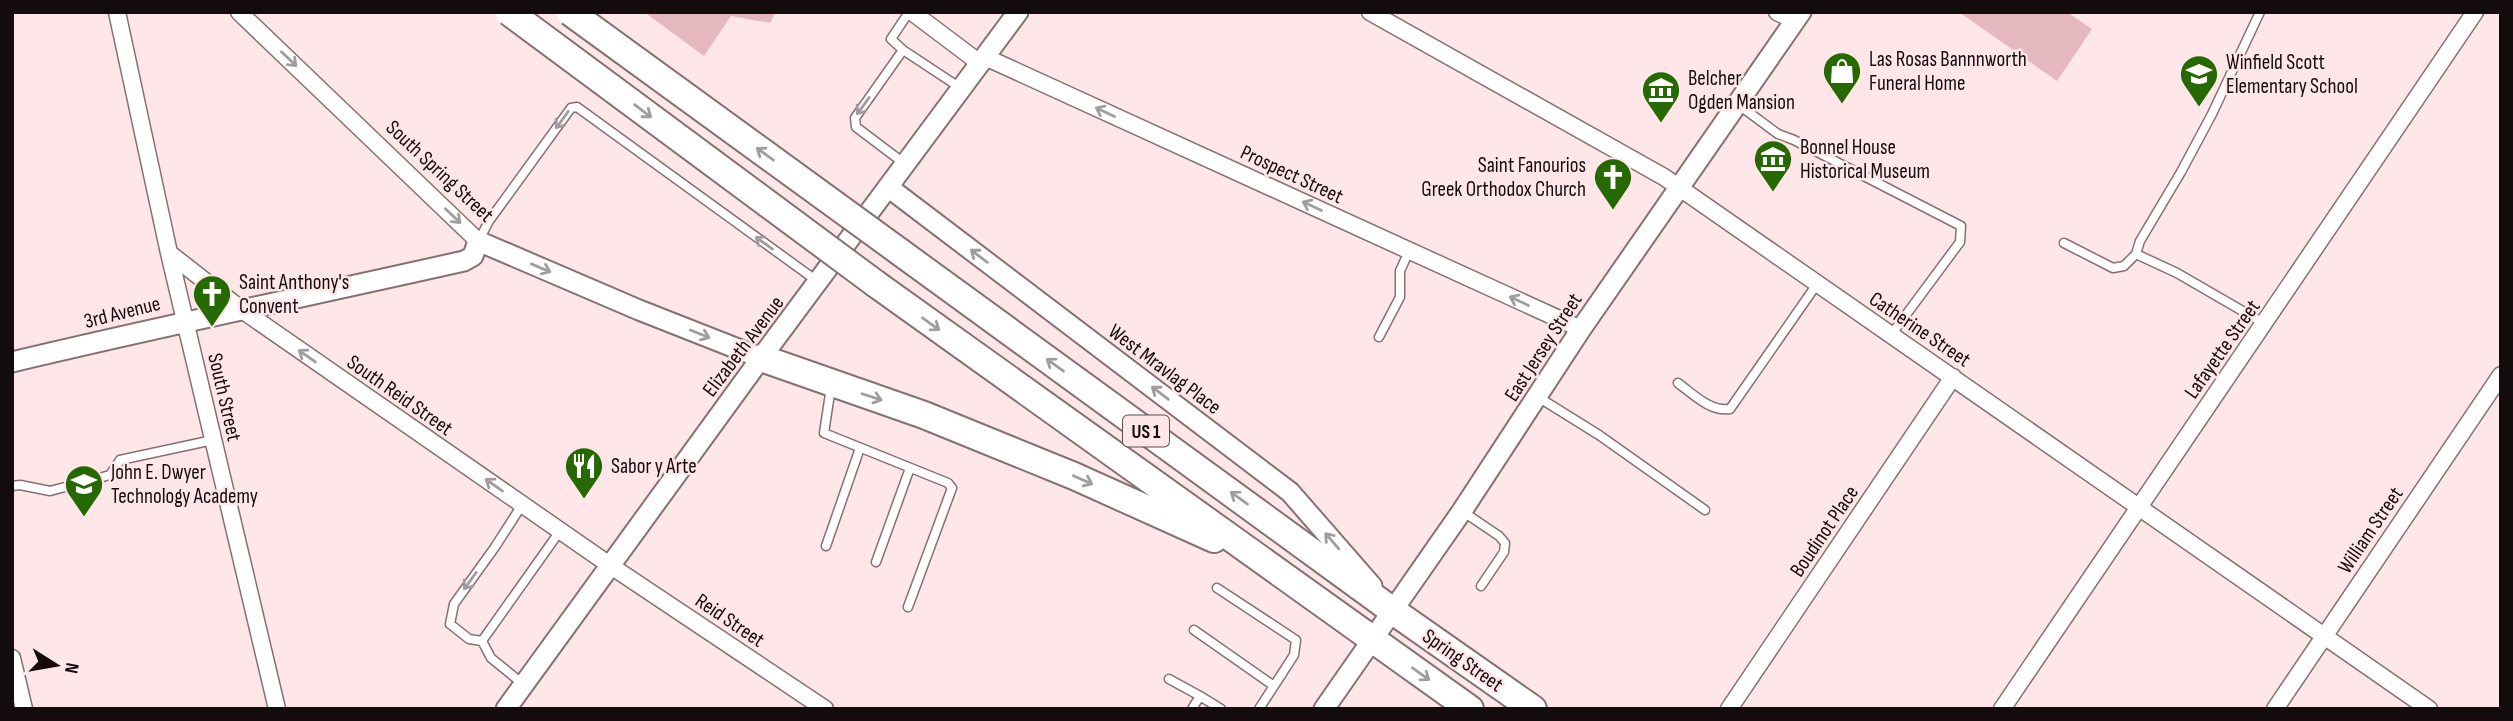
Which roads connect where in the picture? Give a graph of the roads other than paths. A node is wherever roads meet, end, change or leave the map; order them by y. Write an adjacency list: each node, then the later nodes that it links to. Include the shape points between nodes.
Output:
1 (117, 12): 22 (street, South Street)
2 (239, 12): 19 (street, South Spring Street, one-way to 19)
3 (509, 12): 50 (highway, US 1, one-way to 50, bridge, via 876,284)
4 (570, 12): 55 (highway, US 1, one-way to 4, bridge)
5 (910, 12): 12 (lane, via 891,39); 13 (street, Prospect Street)
6 (1018, 12): 13 (street, Elizabeth Avenue)
7 (1370, 12): 18 (street, Catherine Street)
8 (1777, 12): 11 (street)
9 (2260, 12): 23 (lane, via 2213,114)
10 (2475, 12): 28 (street, Lafayette Street)
11 (1798, 17): 15 (street, East Jersey Street)
12 (903, 50): 14 (lane); 16 (lane, one-way to 16, via 854,123)
13 (983, 60): 14 (street, Elizabeth Avenue); 21 (street, Prospect Street, one-way to 13)
14 (962, 89): 16 (street, Elizabeth Avenue)
15 (1739, 105): 18 (street, East Jersey Street); 30 (lane, via 1778,134 1961,226 1960,242)
16 (906, 165): 17 (street, Elizabeth Avenue)
17 (888, 187): 24 (street, Elizabeth Avenue); 55 (street, West Mravlag Place, one-way to 17, via 1290,492)
18 (1679, 189): 25 (street, Catherine Street); 29 (street, East Jersey Street)
19 (478, 241): 24 (lane, one-way to 19, via 577,107 571,108); 26 (street, 3rd Avenue, via 473,256 464,261); 32 (street, South Spring Street, one-way to 32)
20 (2064, 243): 23 (lane, via 2113,268 2124,266)
21 (1409, 251): 29 (street, Prospect Street, one-way to 21); 31 (lane, via 1400,271 1400,297)
22 (169, 253): 26 (street, South Reid Street); 27 (street, South Street)
23 (2136, 254): 28 (lane)
24 (819, 283): 32 (street, Elizabeth Avenue)
25 (1817, 284): 30 (street, Catherine Street); 36 (lane, via 1730,409 1709,405)
26 (242, 310): 27 (street, 3rd Avenue); 43 (street, South Reid Street, one-way to 26)
27 (185, 320): 33 (street, 3rd Avenue); 39 (street, South Street)
28 (2265, 324): 44 (street, Lafayette Street)
29 (1581, 329): 38 (street, East Jersey Street)
30 (1891, 335): 35 (street, Catherine Street)
31 (1379, 337)
32 (761, 358): 37 (highway); 51 (street, Elizabeth Avenue)
33 (12, 362)
34 (2501, 375): 57 (street, William Street)
35 (1953, 377): 44 (street, Catherine Street); 75 (street, Boudinot Place)
36 (1678, 383)
37 (832, 384): 40 (lane, via 824,433); 50 (highway, one-way to 50, via 987,440)
38 (1538, 397): 45 (lane); 46 (street, East Jersey Street)
39 (214, 440): 42 (lane, via 120,460 110,475 50,491); 66 (street, South Street)
40 (860, 449): 41 (lane); 48 (lane)
41 (910, 468): 49 (lane); 54 (lane, via 952,488)
42 (12, 486)
43 (522, 505): 47 (street, South Reid Street); 59 (lane, one-way to 59, via 454,604 450,624 469,639)
44 (2139, 506): 57 (street, Catherine Street); 76 (street, Lafayette Street)
45 (1705, 510)
46 (1462, 512): 52 (lane, via 1505,543 1504,552); 55 (street, East Jersey Street)
47 (560, 531): 51 (street, South Reid Street); 59 (lane)
48 (826, 546)
49 (876, 562)
50 (1267, 564): 58 (highway, US 1)
51 (611, 566): 62 (street, Elizabeth Avenue); 68 (street, Reid Street)
52 (1481, 586)
53 (1217, 588): 63 (lane, via 1296,640 1294,654)
54 (908, 607)
55 (1393, 611): 58 (street, East Jersey Street); 74 (highway, Spring Street / US 1)
56 (1194, 630): 63 (lane)
57 (2323, 637): 77 (street, William Street); 78 (street, Catherine Street)
58 (1373, 639): 72 (street, East Jersey Street); 73 (highway, Spring Street / US 1, one-way to 73)
59 (482, 641): 62 (lane, via 491,658)
60 (12, 658): 65 (street)
61 (1170, 679): 64 (lane)
62 (524, 685): 67 (street, Elizabeth Avenue)
63 (1274, 686): 71 (lane)
64 (1200, 696): 69 (lane); 70 (lane)
65 (24, 709)
66 (277, 709)
67 (506, 709)
68 (825, 709)
69 (1192, 709)
70 (1221, 709)
71 (1259, 709)
72 (1324, 709)
73 (1470, 709)
74 (1533, 709)
75 (1728, 709)
76 (2002, 709)
77 (2275, 709)
78 (2428, 709)

